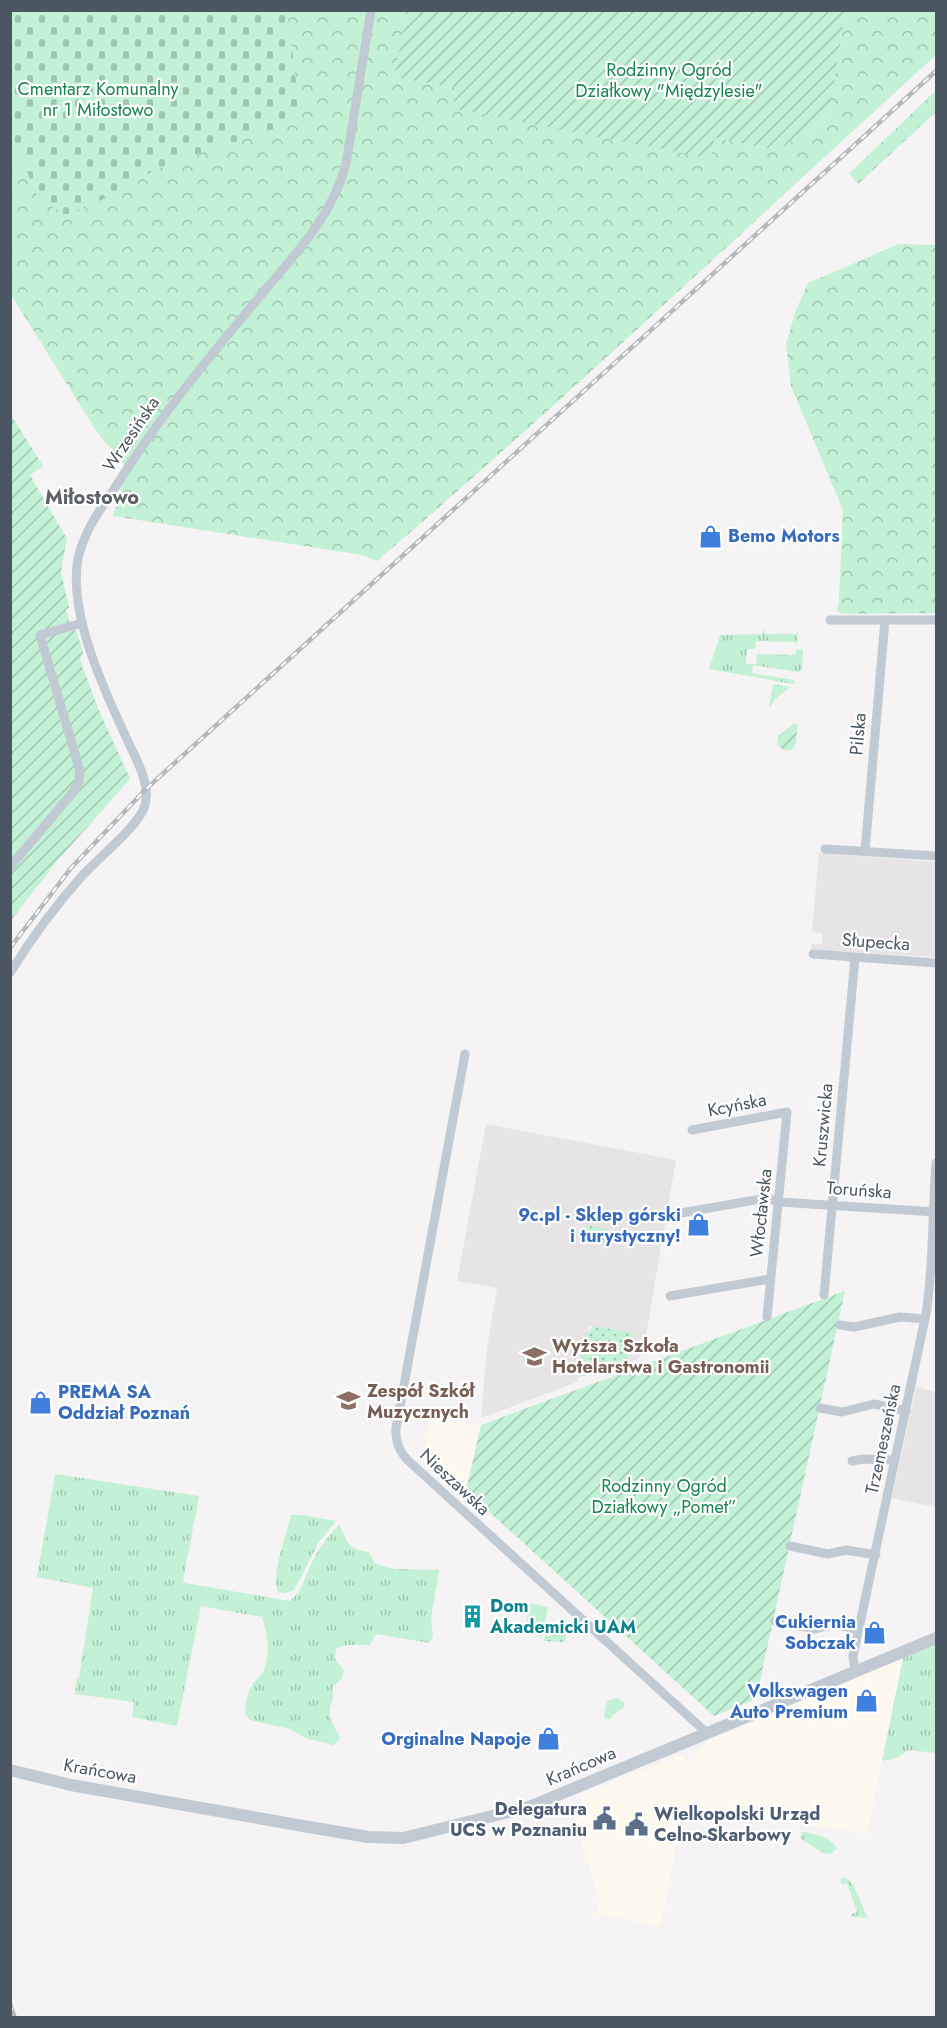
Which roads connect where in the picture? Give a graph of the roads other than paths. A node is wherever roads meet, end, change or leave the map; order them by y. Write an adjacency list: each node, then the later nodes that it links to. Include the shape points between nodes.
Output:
1 (371, 10): 5 (street, Wrzesińska, via 346,164 336,195 311,236 165,412 95,519 78,556 76,580)
2 (830, 620): 3 (street)
3 (885, 620): 4 (street); 7 (street, Pilska)
4 (936, 620)
5 (82, 623): 9 (street, via 40,635 80,771 79,782); 13 (street, Wrzesińska, via 144,780 145,808 81,877)
6 (825, 849): 7 (street)
7 (865, 851): 8 (street)
8 (936, 856)
9 (10, 867)
10 (813, 954): 11 (street, Słupecka)
11 (855, 958): 12 (street, Słupecka); 19 (street, Kruszwicka)
12 (936, 963)
13 (10, 973)
14 (465, 1054): 39 (street, Nieszawska, via 396,1428 398,1445 413,1465)
15 (787, 1112): 16 (street, Kcyńska); 18 (street, Włocławska)
16 (692, 1130)
17 (936, 1163): 20 (street, Trzemeszeńska)
18 (779, 1202): 19 (street, Toruńska); 21 (street, Toruńska, via 767,1197); 22 (street, Włocławska)
19 (832, 1204): 20 (street, Toruńska); 24 (street, Kruszwicka)
20 (934, 1212): 26 (street, Trzemeszeńska, via 931,1283)
21 (675, 1214)
22 (770, 1280): 23 (street); 27 (street, Włocławska)
23 (670, 1296)
24 (824, 1296)
25 (936, 1315): 26 (street)
26 (925, 1316): 28 (street, via 854,1327); 30 (street, Trzemeszeńska)
27 (767, 1317)
28 (840, 1325)
29 (820, 1408): 30 (street, via 842,1412 874,1404)
30 (906, 1411): 31 (street, Trzemeszeńska)
31 (895, 1460): 32 (street); 34 (street, Trzemeszeńska)
32 (852, 1461)
33 (790, 1546): 34 (street, via 828,1554 846,1550)
34 (876, 1555): 36 (street, Trzemeszeńska)
35 (775, 1621): 36 (street, via 816,1629 833,1624)
36 (859, 1630): 38 (street, Trzemeszeńska, via 853,1656)
37 (936, 1638): 38 (street, Krańcowa)
38 (855, 1672): 39 (street, Krańcowa)
39 (708, 1734): 40 (street, Krańcowa, via 529,1807 403,1838 368,1837 303,1826 70,1785)
40 (10, 1770)

